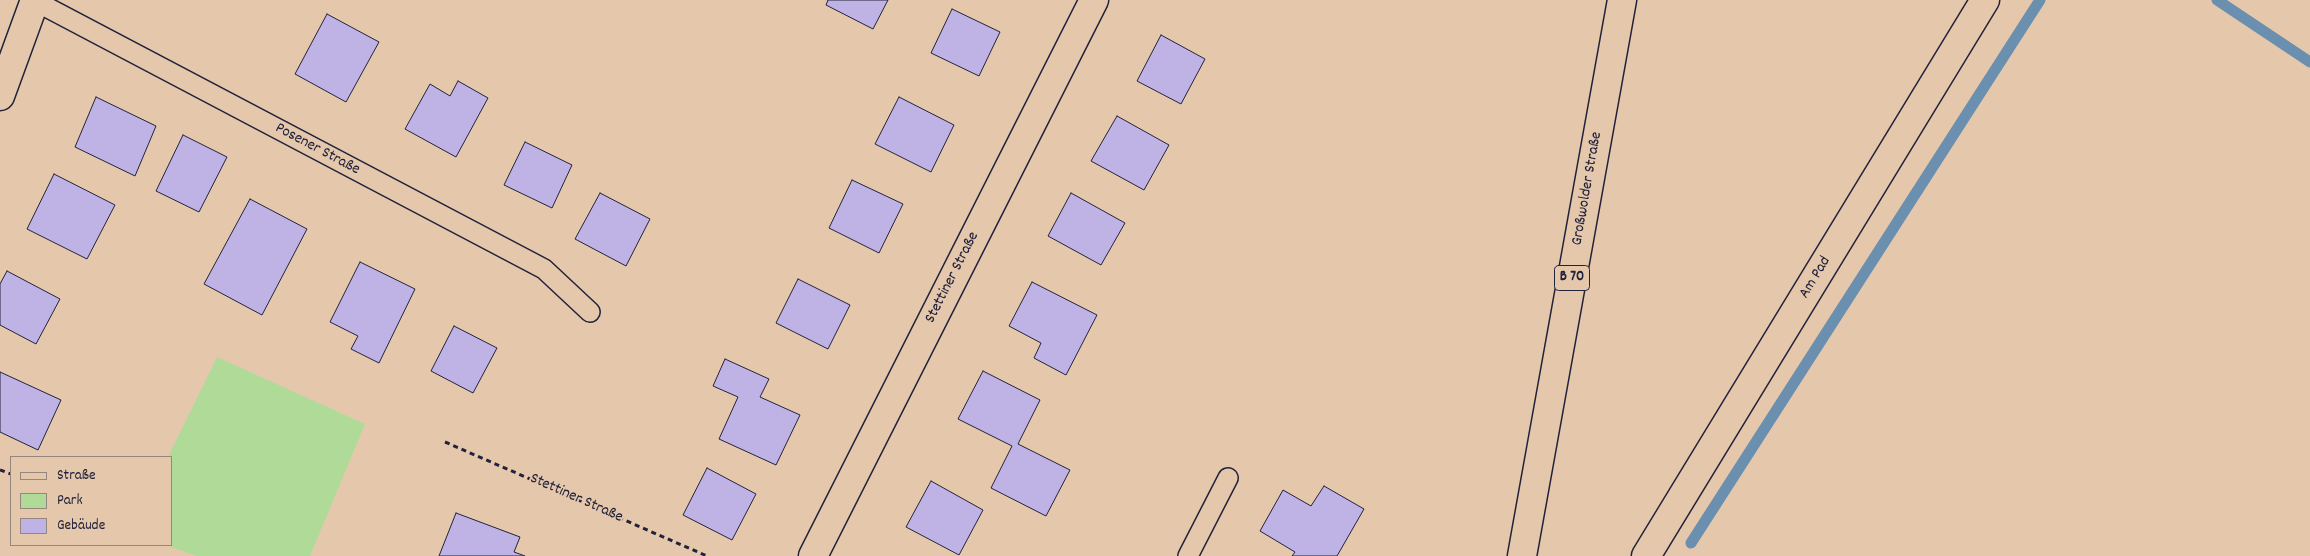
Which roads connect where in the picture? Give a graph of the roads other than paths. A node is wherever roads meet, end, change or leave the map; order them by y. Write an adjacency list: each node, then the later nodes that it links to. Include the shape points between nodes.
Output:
1 (35, 0): 5 (street); 6 (lane, Posener Straße, via 544,269)
2 (1094, 0): 8 (street, Stettiner Straße)
3 (1622, 0): 10 (street, Großwolder Straße / B 70)
4 (1985, 0): 11 (street, Am Pad)
5 (0, 96)
6 (590, 312)
7 (1228, 478): 9 (lane)
8 (813, 556)
9 (1188, 556)
10 (1522, 556)
11 (1646, 556)

